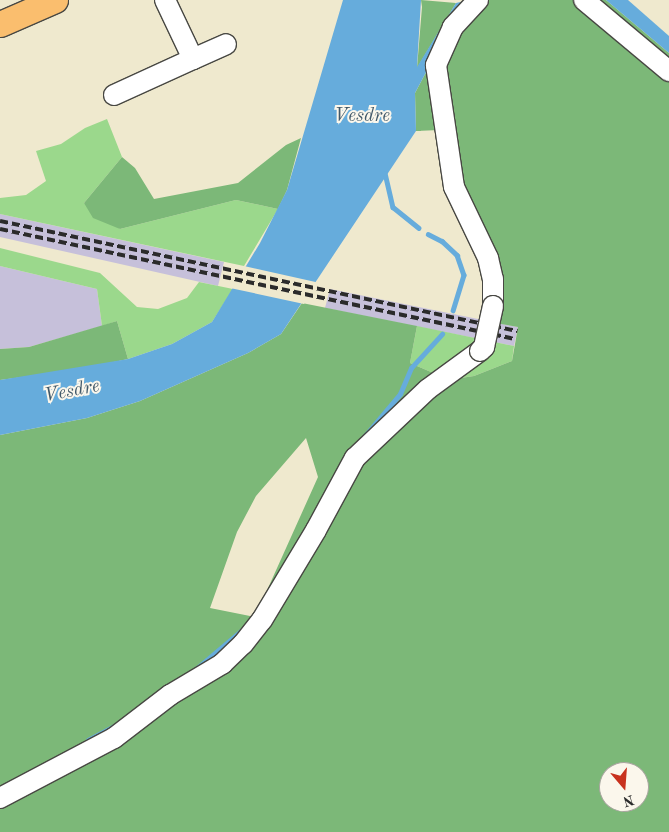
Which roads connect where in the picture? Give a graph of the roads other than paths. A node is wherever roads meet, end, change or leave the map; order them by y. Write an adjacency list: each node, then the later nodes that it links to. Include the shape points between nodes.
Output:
1 (55, 0): 5 (main road)
2 (165, 0): 7 (street)
3 (478, 0): 10 (street, bridge, via 453,27 436,64 459,204 488,258 494,279 493,306 484,347 428,389 355,458 262,620 222,664 170,695 114,738)
4 (584, 0): 8 (street)
5 (0, 24)
6 (226, 44): 7 (street)
7 (192, 59): 9 (street)
8 (669, 71)
9 (114, 95)
10 (0, 798)

